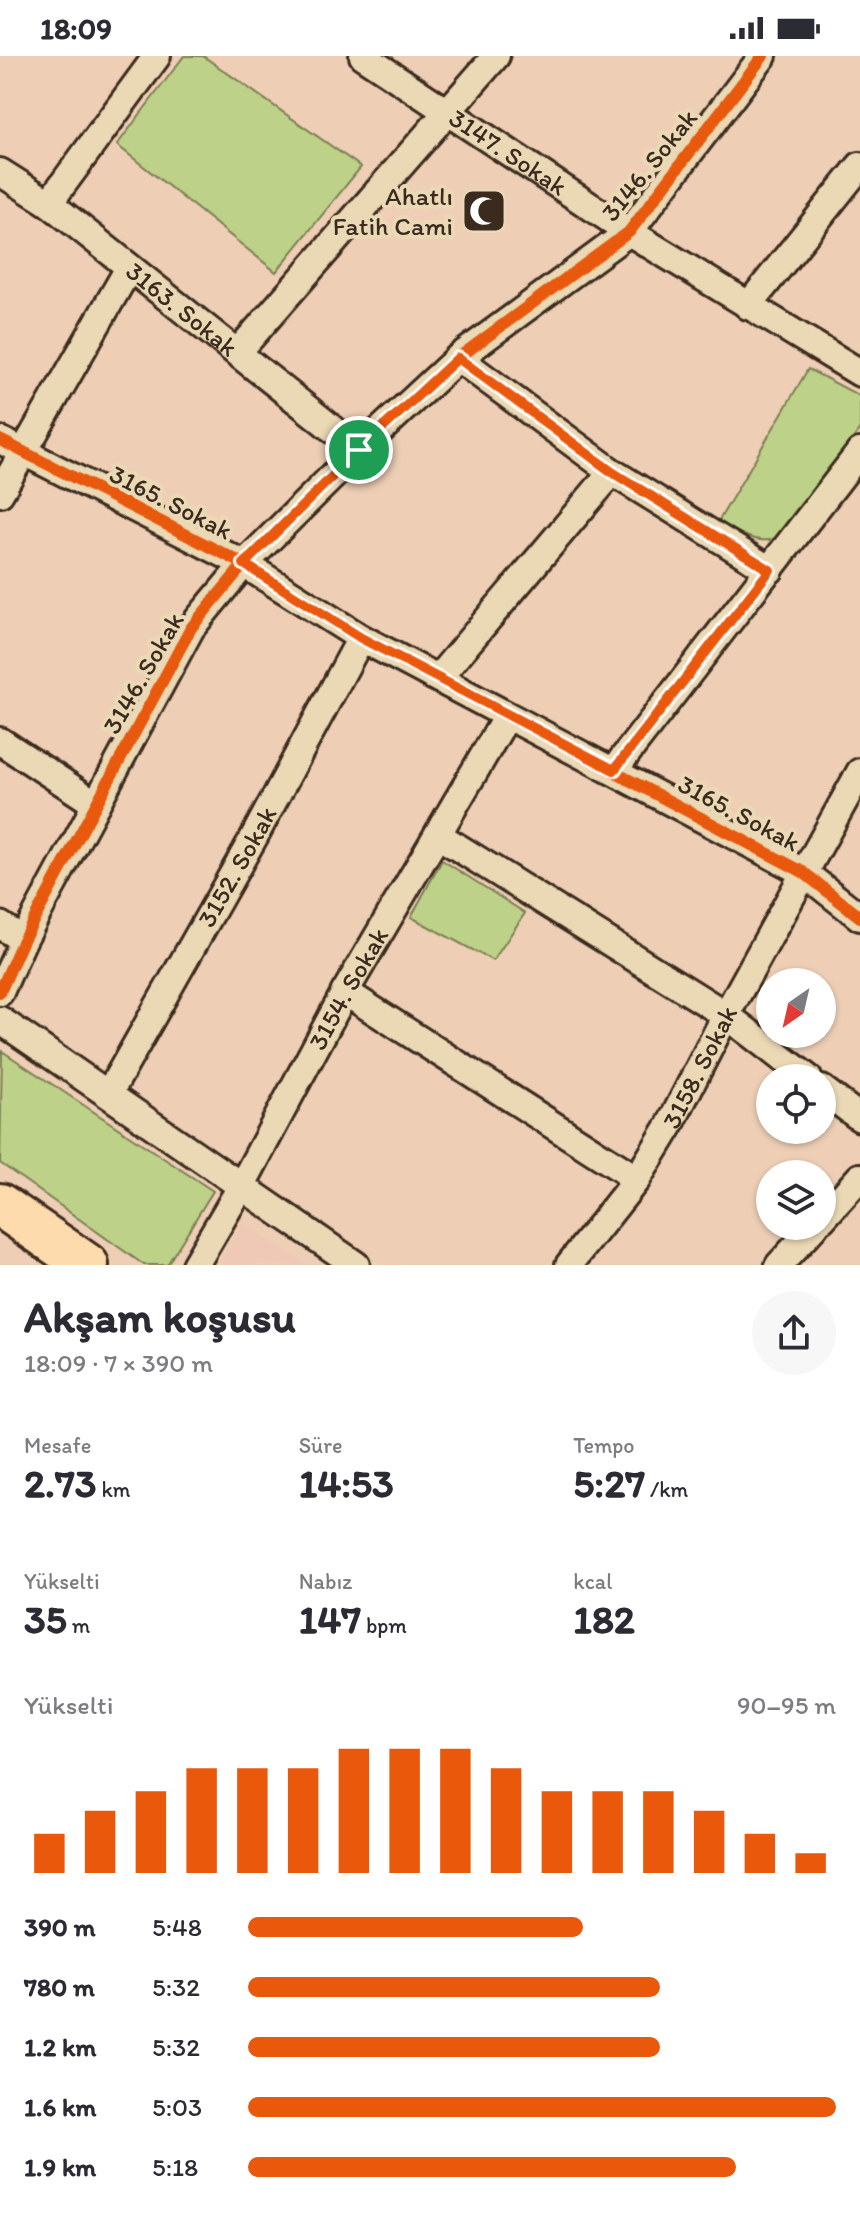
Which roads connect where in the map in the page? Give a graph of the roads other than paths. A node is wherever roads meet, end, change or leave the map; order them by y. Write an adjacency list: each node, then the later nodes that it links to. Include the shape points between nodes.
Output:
1 (157, 56): 8 (street)
2 (363, 56): 5 (street, 3147. Sokak)
3 (496, 56): 5 (street)
4 (763, 56): 9 (street, 3146. Sokak)
5 (448, 112): 9 (street, 3147. Sokak); 12 (street)
6 (860, 166): 11 (street)
7 (0, 172): 8 (street, 3163. Sokak)
8 (49, 203): 10 (street, 3163. Sokak)
9 (629, 232): 11 (street, 3147. Sokak); 13 (street, 3146. Sokak)
10 (129, 268): 12 (street, 3163. Sokak); 18 (street)
11 (748, 306): 14 (street, 3147. Sokak)
12 (237, 353): 16 (street, 3163. Sokak)
13 (458, 358): 16 (street, 3146. Sokak); 19 (street)
14 (860, 373)
15 (0, 440): 18 (street, 3165. Sokak)
16 (359, 450): 21 (street, 3146. Sokak)
17 (860, 452): 22 (street)
18 (24, 453): 20 (street); 21 (street, 3165. Sokak)
19 (612, 472): 22 (street); 24 (street)
20 (0, 493)
21 (244, 564): 23 (street, 3165. Sokak); 29 (street, 3146. Sokak, via 191,628)
22 (770, 570): 27 (street)
23 (361, 638): 24 (street, 3165. Sokak); 40 (street, 3152. Sokak)
24 (439, 677): 25 (street, 3165. Sokak)
25 (507, 716): 27 (street, 3165. Sokak); 30 (street, 3154. Sokak)
26 (0, 741): 29 (street)
27 (614, 770): 31 (street, 3165. Sokak)
28 (860, 772): 31 (street, 3158. Sokak)
29 (96, 804): 34 (street, 3146. Sokak)
30 (438, 835): 36 (street, 3154. Sokak); 37 (street)
31 (803, 872): 32 (street, 3165. Sokak); 37 (street, 3158. Sokak)
32 (860, 917)
33 (0, 925): 34 (street)
34 (23, 940): 35 (street, 3146. Sokak)
35 (0, 992)
36 (345, 992): 44 (street); 45 (street, 3154. Sokak)
37 (726, 1015): 39 (street); 44 (street, 3158. Sokak)
38 (0, 1020): 40 (street)
39 (790, 1064)
40 (109, 1093): 45 (street)
41 (836, 1100): 42 (street)
42 (860, 1118)
43 (860, 1177): 46 (street)
44 (637, 1179): 52 (street, 3158. Sokak)
45 (242, 1185): 50 (street, 3154. Sokak); 51 (street)
46 (836, 1204)
47 (0, 1205): 49 (main road)
48 (802, 1240): 53 (street)
49 (87, 1265)
50 (195, 1265)
51 (356, 1265)
52 (569, 1265)
53 (779, 1265)

